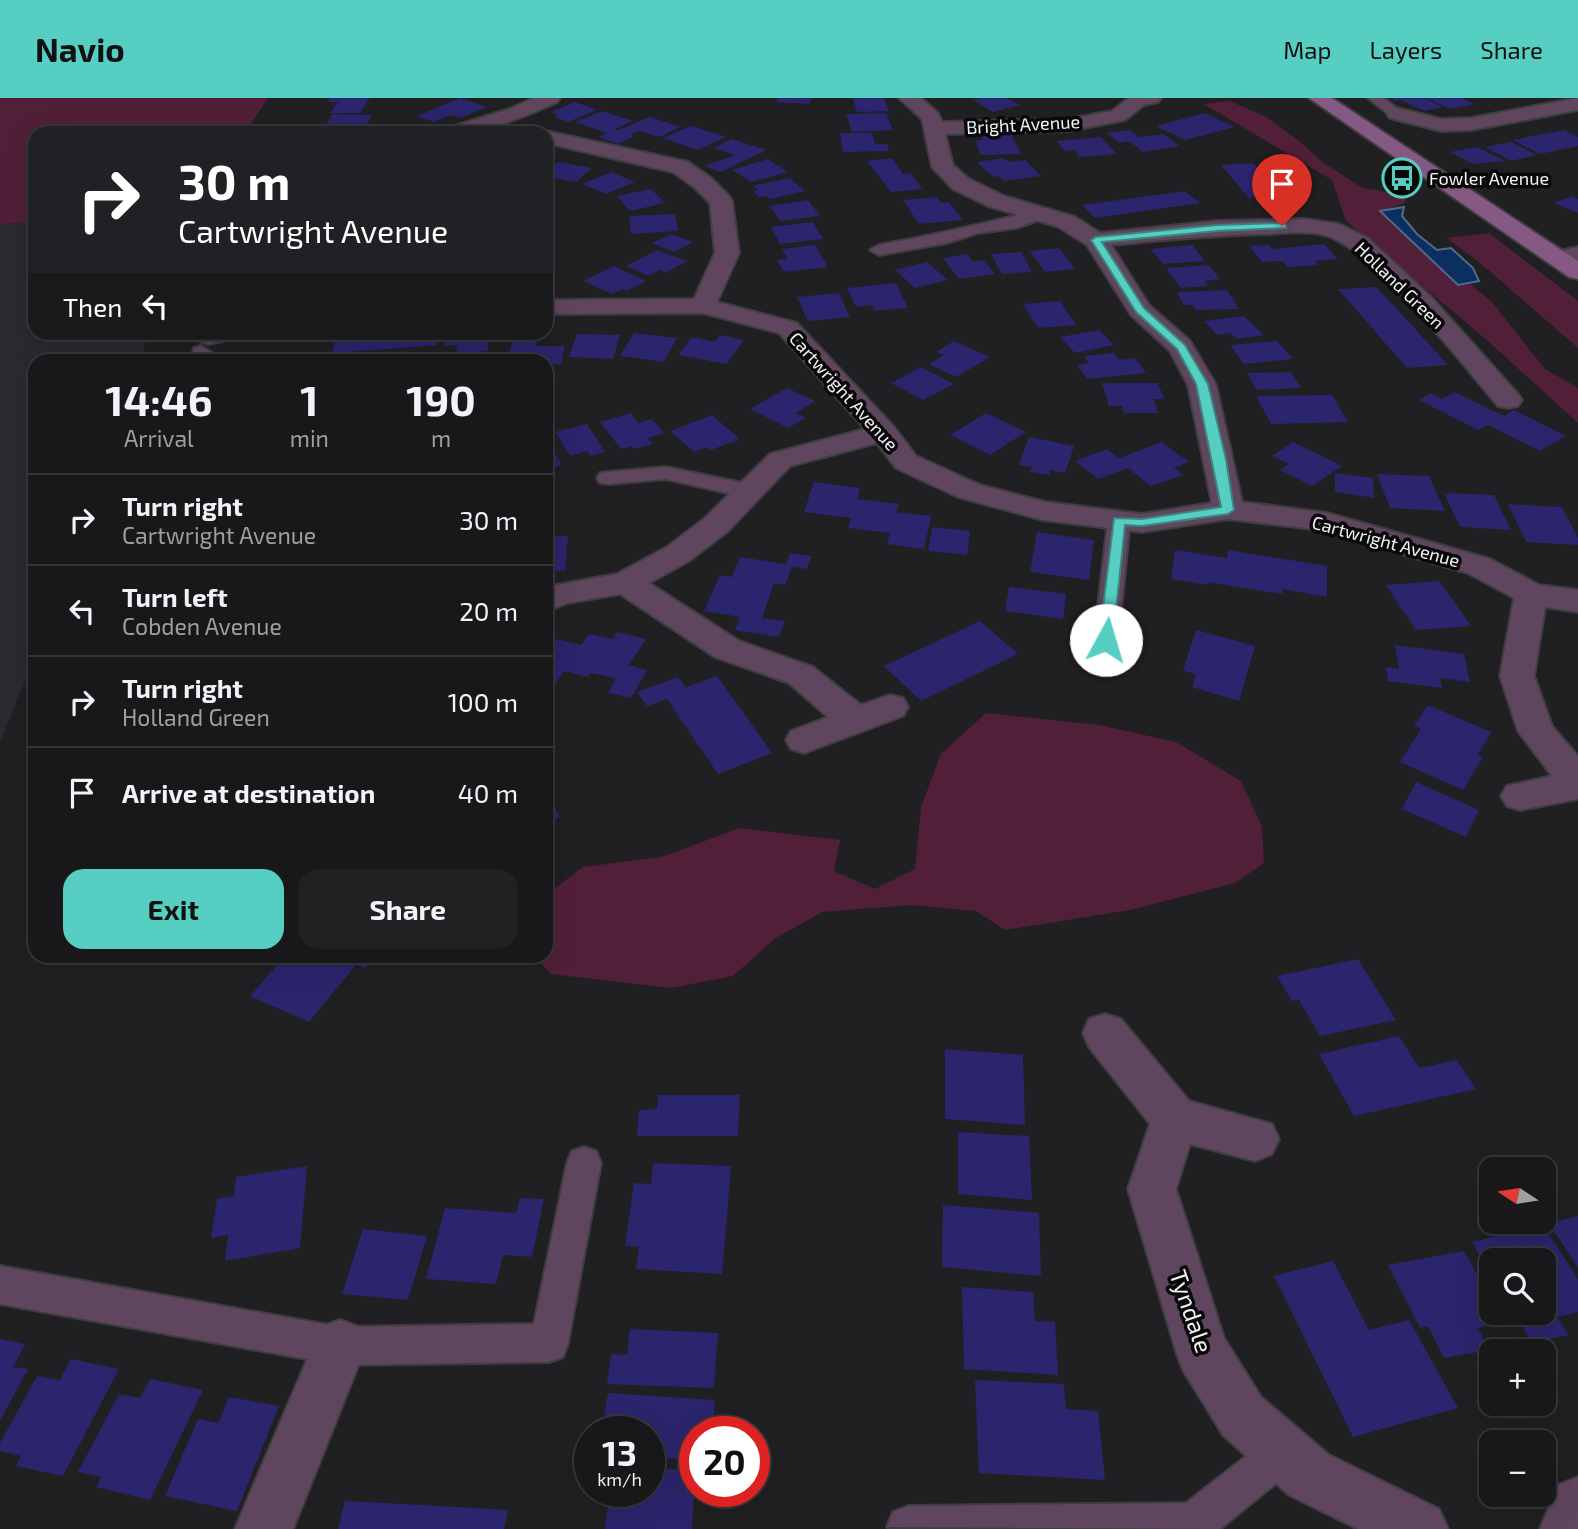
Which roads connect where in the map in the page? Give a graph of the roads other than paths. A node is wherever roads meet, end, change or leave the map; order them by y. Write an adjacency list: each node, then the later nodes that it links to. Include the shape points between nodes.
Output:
1 (550, 98): 8 (street)
2 (909, 98): 11 (street, via 930,117)
3 (1150, 98): 11 (street, Bright Avenue, via 1137,101 1118,116 1069,125)
4 (1319, 98): 16 (street)
5 (1375, 98): 7 (lane)
6 (1578, 104): 7 (street, via 1437,133)
7 (1397, 114)
8 (492, 121): 9 (street); 10 (street)
9 (475, 126)
10 (509, 126)
11 (932, 128): 13 (street, via 943,167 961,184 996,201)
12 (553, 139): 18 (street, via 680,167 721,201 727,253)
13 (1042, 214): 14 (street, via 1067,222); 15 (lane)
14 (1096, 240): 20 (street, Holland Green, via 1217,228 1331,229 1360,243 1423,303); 24 (street, via 1140,310 1181,347 1202,384)
15 (879, 250)
16 (1568, 256): 17 (street)
17 (1578, 272)
18 (703, 306): 19 (street, Cartwright Avenue); 21 (street, Cartwright Avenue, via 788,328)
19 (553, 307)
20 (1508, 400)
21 (884, 433): 23 (street, via 780,460); 25 (street, Cartwright Avenue, via 906,462 969,491 1043,511)
22 (608, 478): 23 (lane, via 666,473)
23 (749, 491): 26 (street, via 716,525 678,554)
24 (1228, 510): 25 (street, Cartwright Avenue, via 1142,523); 27 (street, Cartwright Avenue, via 1316,520 1479,566)
25 (1119, 521): 30 (lane)
26 (625, 583): 28 (street); 32 (street, via 727,649 801,676)
27 (1531, 594): 29 (street, Cartwright Avenue); 34 (street, via 1517,676 1536,731)
28 (553, 597)
29 (1578, 601)
30 (1106, 640)
31 (890, 707): 32 (street)
32 (856, 720): 33 (street)
33 (804, 740)
34 (1578, 783): 35 (street)
35 (1520, 796)
36 (1105, 1033): 37 (street)
37 (1175, 1119): 38 (street); 42 (street, Tyndale, via 1152,1189 1202,1351 1242,1416)
38 (1255, 1139)
39 (584, 1163): 41 (lane, via 549,1343)
40 (0, 1285): 41 (lane)
41 (340, 1346): 45 (street)
42 (1283, 1452): 44 (lane, via 1193,1524); 46 (street, Tyndale, via 1309,1475)
43 (1578, 1505): 47 (street)
44 (908, 1527)
45 (264, 1529)
46 (1419, 1529)
47 (1569, 1529)

